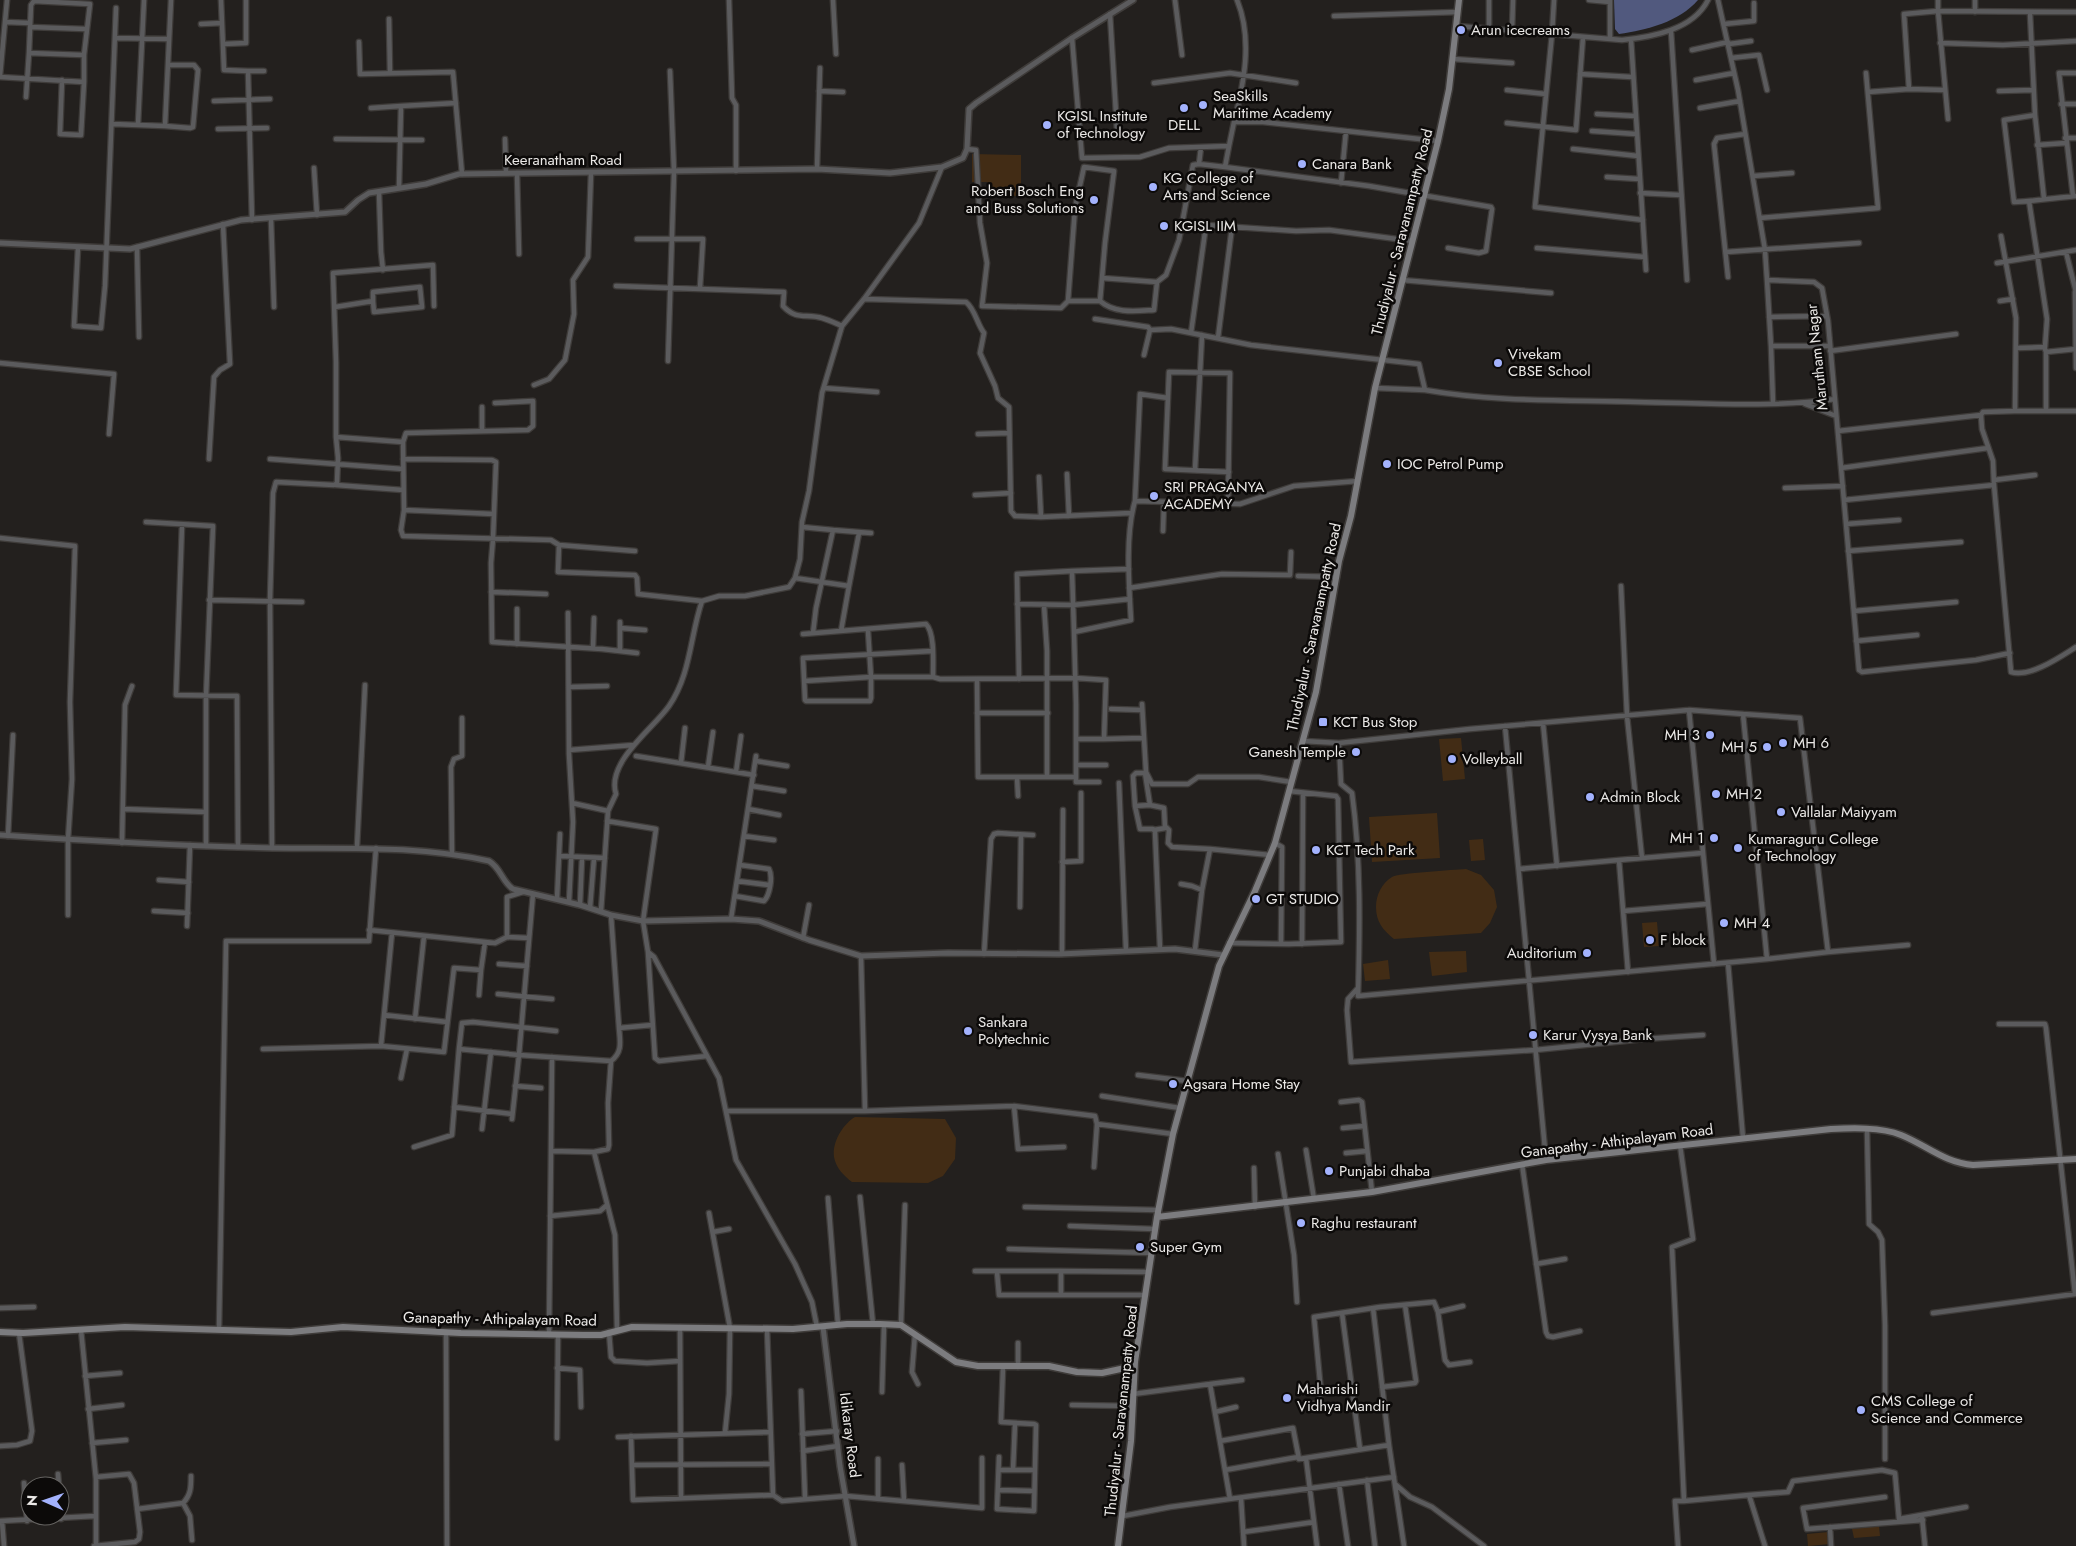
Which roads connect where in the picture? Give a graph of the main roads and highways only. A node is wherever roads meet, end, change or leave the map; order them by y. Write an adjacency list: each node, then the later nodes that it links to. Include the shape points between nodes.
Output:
1 (1459, 0): 3 (main road, Thudiyalur - Saravanampatty Road, via 1449,89 1375,388 1316,692 1275,843 1223,954 1173,1134)
2 (2076, 1158): 3 (main road, Ganapathy - Athipalayam Road, via 1958,1164 1900,1134 1867,1129 1831,1129 1546,1160 1372,1192)
3 (1157, 1217): 5 (main road, Thudiyalur - Saravanampatty Road)
4 (0, 1332): 5 (main road, Ganapathy - Athipalayam Road, via 133,1327 291,1332 343,1328 601,1335 632,1327 767,1328 873,1324 901,1325 956,1362 978,1366 1049,1366 1102,1373 1125,1368)
5 (1135, 1362): 6 (main road, Thudiyalur - Saravanampatty Road)
6 (1118, 1546)

